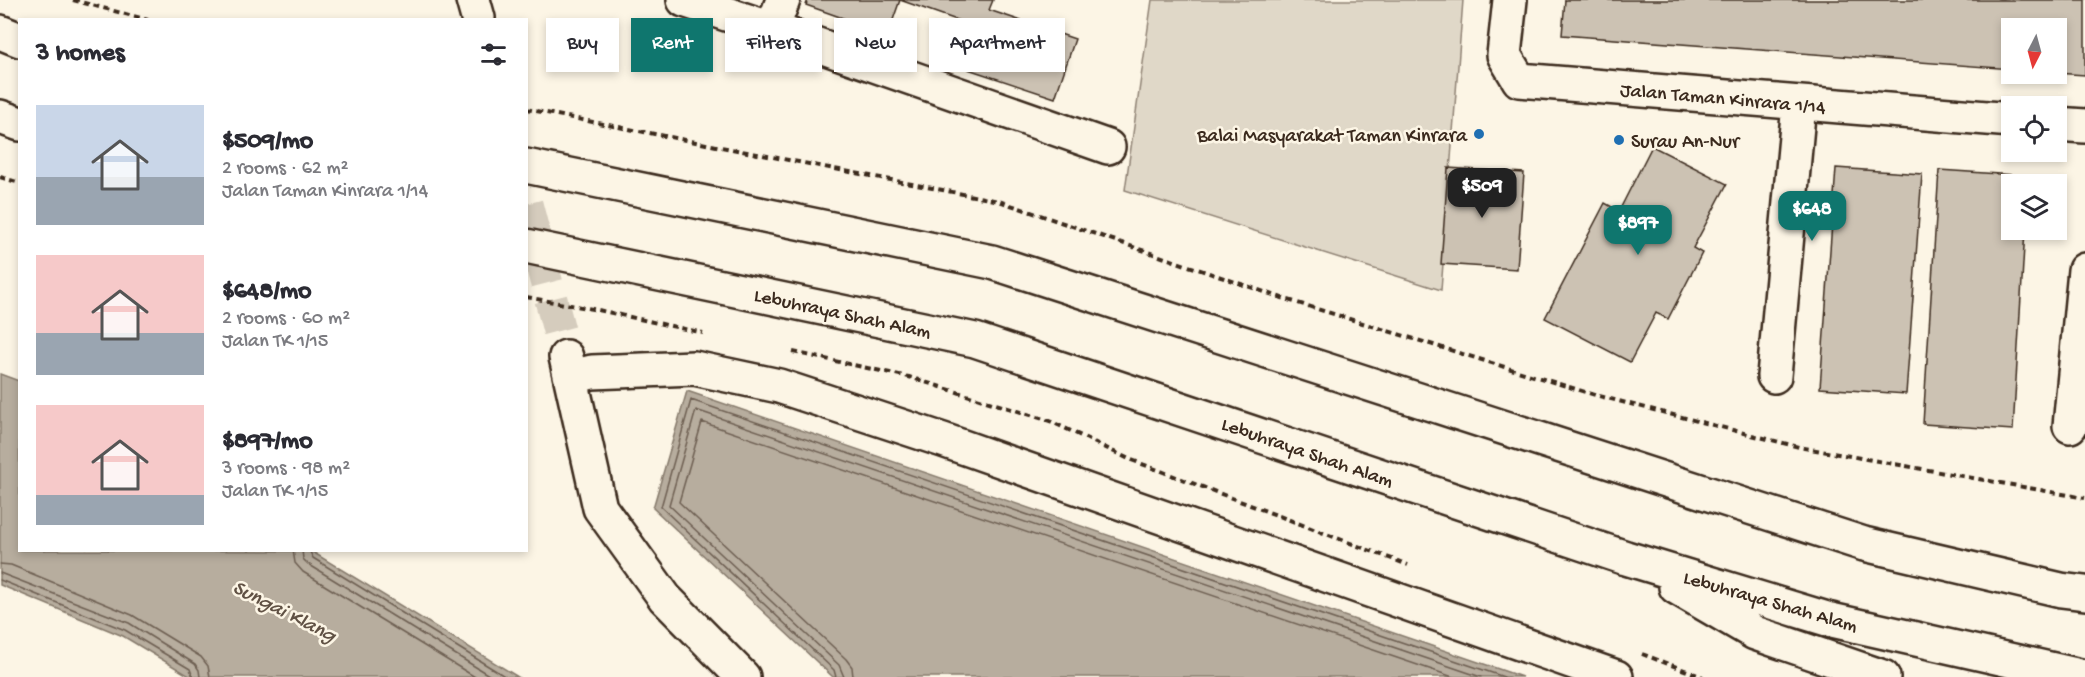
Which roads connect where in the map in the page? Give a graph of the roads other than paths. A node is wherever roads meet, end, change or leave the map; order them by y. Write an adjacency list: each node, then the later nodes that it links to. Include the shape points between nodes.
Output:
1 (684, 0): 3 (main road)
2 (1510, 0): 6 (main road, Jalan Taman Kinrara 1/14, via 1504,55 1519,80)
3 (778, 14): 12 (main road)
4 (0, 32): 5 (main road)
5 (18, 39)
6 (1799, 104): 8 (main road, Jalan Taman Kinrara 1/14); 16 (main road)
7 (0, 117): 9 (main road)
8 (2001, 119)
9 (18, 123)
10 (2067, 125): 11 (main road)
11 (2085, 126)
12 (1108, 147)
13 (528, 166): 19 (main road, via 992,262 1864,544)
14 (528, 246): 18 (main road, Lebuhraya Shah Alam, via 975,340)
15 (2085, 270): 17 (main road)
16 (1774, 376)
17 (2070, 426)
18 (1626, 558): 22 (main road, via 1755,633); 23 (main road, Lebuhraya Shah Alam, via 1827,619)
19 (2085, 593)
20 (743, 677): 21 (main road, via 665,598 600,508 569,367 592,372 694,368 779,386)
21 (1616, 677)
22 (1882, 677)
23 (2085, 677)

